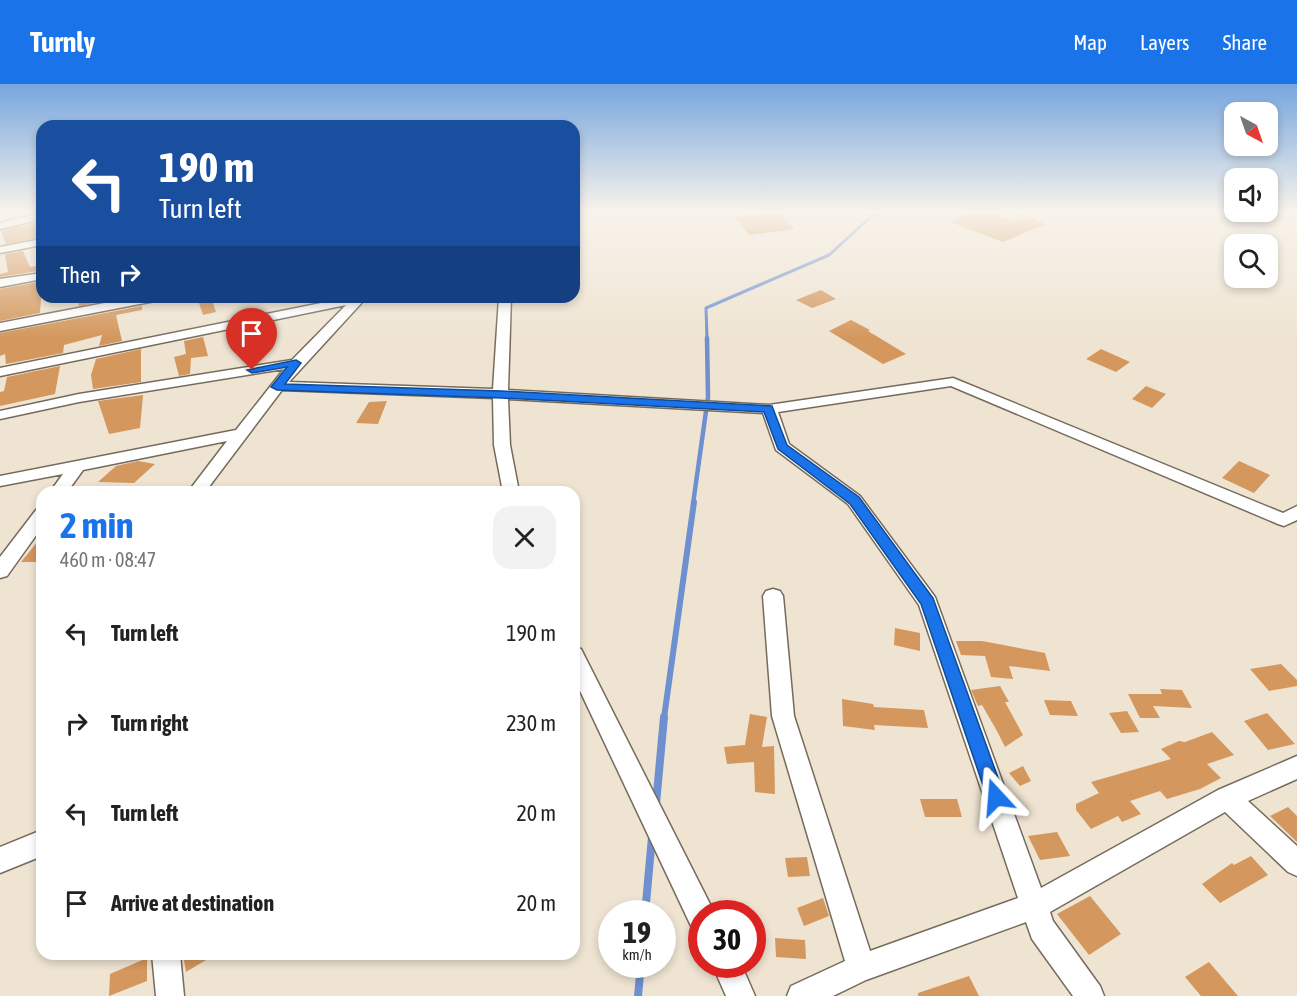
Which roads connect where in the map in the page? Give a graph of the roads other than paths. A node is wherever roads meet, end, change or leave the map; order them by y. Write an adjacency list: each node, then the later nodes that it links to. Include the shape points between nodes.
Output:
1 (36, 277): 2 (street)
2 (0, 283)
3 (124, 303): 7 (street)
4 (336, 303): 9 (street)
5 (355, 303): 8 (street)
6 (505, 303): 11 (street)
7 (0, 327)
8 (296, 363): 10 (street); 13 (street, via 79,398)
9 (0, 372)
10 (277, 387): 11 (street); 14 (street)
11 (502, 394): 12 (street); 19 (street)
12 (768, 409): 20 (street, via 953,382 1284,520); 31 (street, via 782,446 854,501 928,602)
13 (0, 415)
14 (240, 434): 15 (street); 18 (street)
15 (79, 464): 16 (street); 17 (street)
16 (0, 481)
17 (62, 486)
18 (201, 486)
19 (507, 486)
20 (1297, 512)
21 (36, 522): 22 (street)
22 (0, 571)
23 (773, 596): 33 (street, via 783,716)
24 (580, 668): 30 (street)
25 (1297, 767): 26 (street)
26 (1227, 798): 29 (street); 31 (street)
27 (36, 845): 28 (street)
28 (0, 860)
29 (1297, 863)
30 (693, 900)
31 (1034, 906): 33 (street); 38 (street, via 1042,929)
32 (167, 960): 35 (street)
33 (861, 968): 37 (street)
34 (733, 978): 36 (street)
35 (170, 996)
36 (741, 996)
37 (801, 996)
38 (1090, 996)

